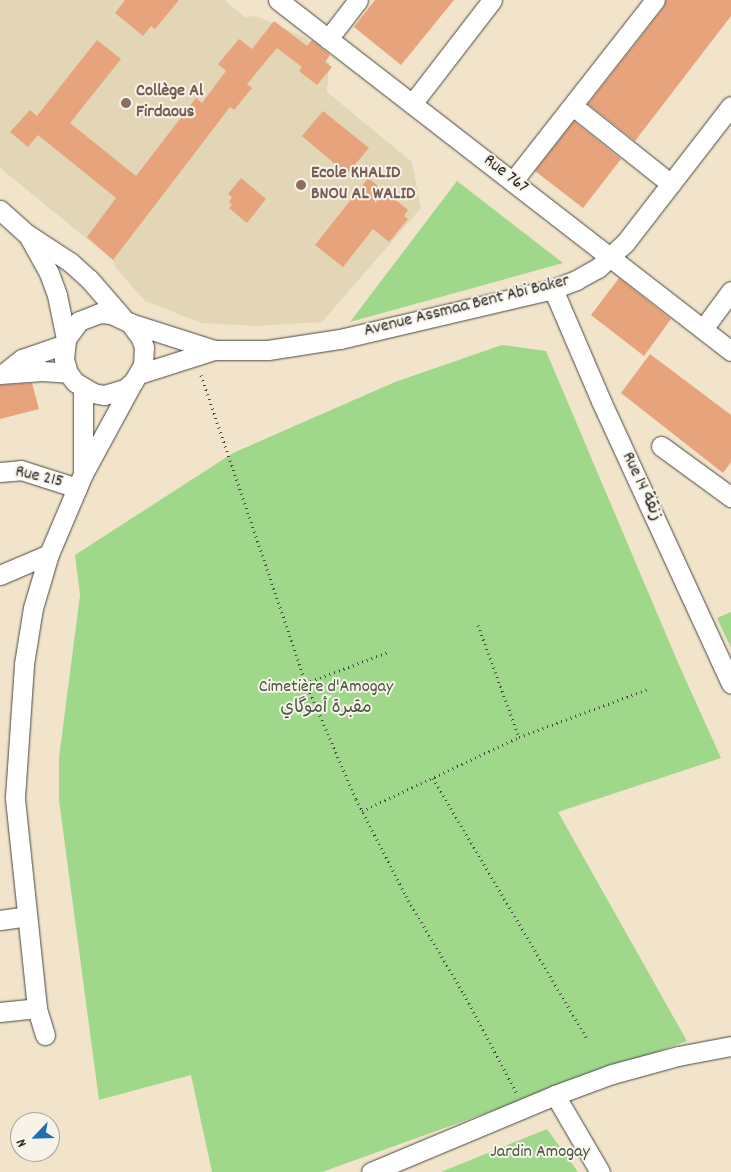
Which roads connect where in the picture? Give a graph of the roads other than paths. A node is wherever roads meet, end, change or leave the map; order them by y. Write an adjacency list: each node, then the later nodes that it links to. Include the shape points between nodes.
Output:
1 (278, 0): 5 (street, Rue 767)
2 (358, 0): 5 (street)
3 (492, 0): 6 (street)
4 (655, 0): 7 (street)
5 (328, 39): 6 (street, Rue 767)
6 (412, 104): 9 (street, Rue 767)
7 (573, 106): 9 (street); 10 (street)
8 (731, 106): 10 (street, Avenue Assmaa Bent Abi Baker)
9 (513, 180): 13 (street, Rue 767)
10 (670, 184): 13 (street, Avenue Assmaa Bent Abi Baker)
11 (0, 210): 12 (street)
12 (27, 234): 16 (street, via 63,257 89,279); 18 (street, via 52,281 63,317)
13 (610, 259): 14 (street, Avenue Assmaa Bent Abi Baker, via 576,280); 17 (street, Rue 767)
14 (553, 289): 19 (street, Avenue Assmaa Bent Abi Baker, via 340,339 268,350); 31 (street, Rue 14 زنقة)
15 (731, 291): 17 (street)
16 (126, 320): 18 (street, via 100,313 89,316 79,321); 19 (street, Avenue Assmaa Bent Abi Baker); 23 (street, via 144,347 143,365)
17 (703, 329): 20 (street, Rue 767)
18 (65, 341): 21 (street); 22 (street, via 64,359)
19 (214, 350): 23 (street, Avenue Assmaa Bent Abi Baker)
20 (731, 350)
21 (1, 368): 22 (street)
22 (68, 373): 24 (street)
23 (136, 378): 24 (street, via 125,389 104,395); 27 (street)
24 (83, 389): 27 (street)
25 (661, 446): 28 (street)
26 (0, 472): 27 (street, Rue 215, via 21,470)
27 (80, 481): 29 (street)
28 (731, 497)
29 (49, 554): 30 (street); 32 (street, via 33,608)
30 (0, 575)
31 (731, 684)
32 (8, 798): 33 (street)
33 (27, 916): 34 (street); 35 (street)
34 (0, 920)
35 (37, 1008): 36 (street); 37 (street)
36 (0, 1012)
37 (45, 1036)
38 (731, 1046): 39 (street, via 612,1074)
39 (555, 1095): 40 (street); 41 (street)
40 (371, 1172)
41 (600, 1172)

